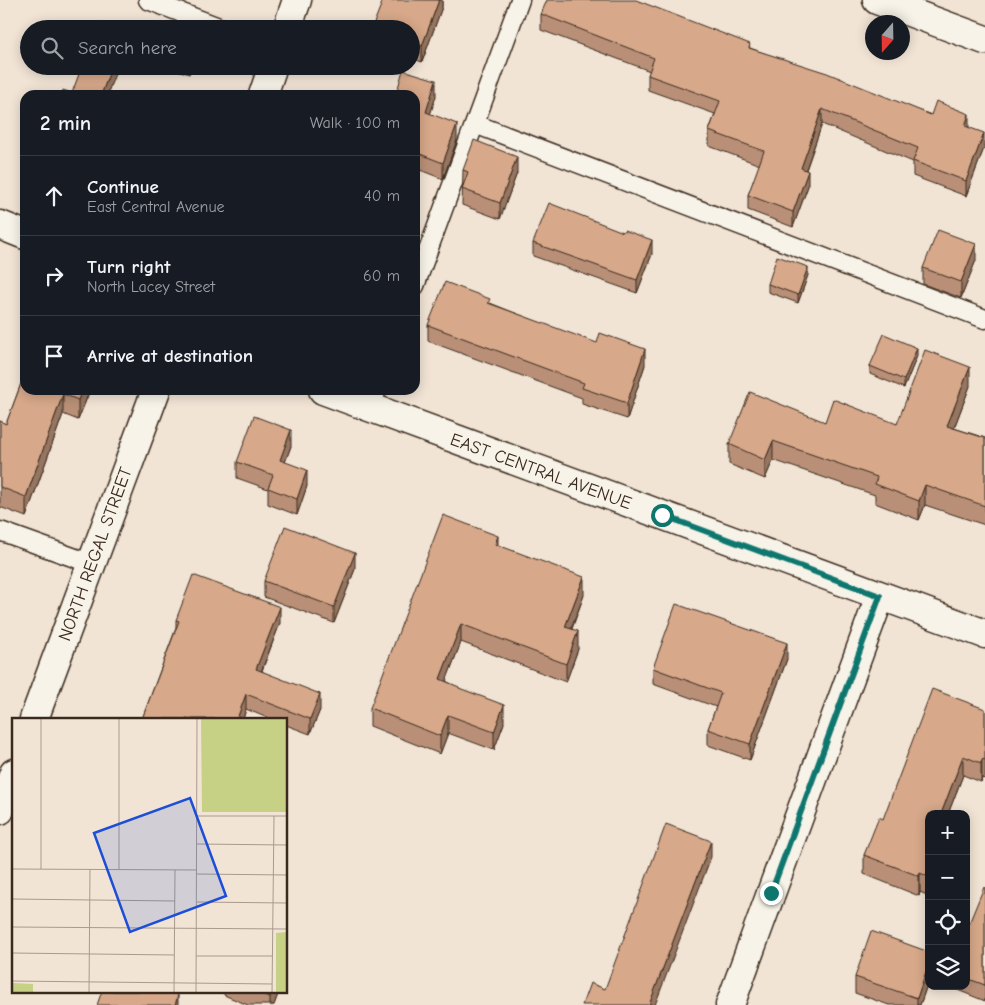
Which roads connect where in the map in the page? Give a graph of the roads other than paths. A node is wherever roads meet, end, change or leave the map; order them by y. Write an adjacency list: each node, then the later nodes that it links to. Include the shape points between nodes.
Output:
1 (148, 0): 5 (lane)
2 (298, 0): 6 (street)
3 (520, 0): 10 (lane)
4 (877, 0): 7 (street)
5 (200, 20)
6 (290, 20)
7 (985, 40)
8 (270, 75): 9 (street)
9 (265, 90)
10 (475, 124): 13 (lane); 14 (lane)
11 (0, 226): 12 (street)
12 (20, 233)
13 (420, 272)
14 (985, 319)
15 (154, 395): 19 (street, NORTH REGAL STREET)
16 (351, 395): 17 (street, EAST CENTRAL AVENUE)
17 (373, 399): 20 (street, EAST CENTRAL AVENUE)
18 (0, 531): 19 (lane)
19 (92, 564): 22 (street, NORTH REGAL STREET)
20 (880, 596): 21 (street, EAST CENTRAL AVENUE); 25 (street)
21 (985, 634)
22 (34, 718)
23 (12, 778): 24 (street)
24 (0, 810)
25 (730, 1005)

